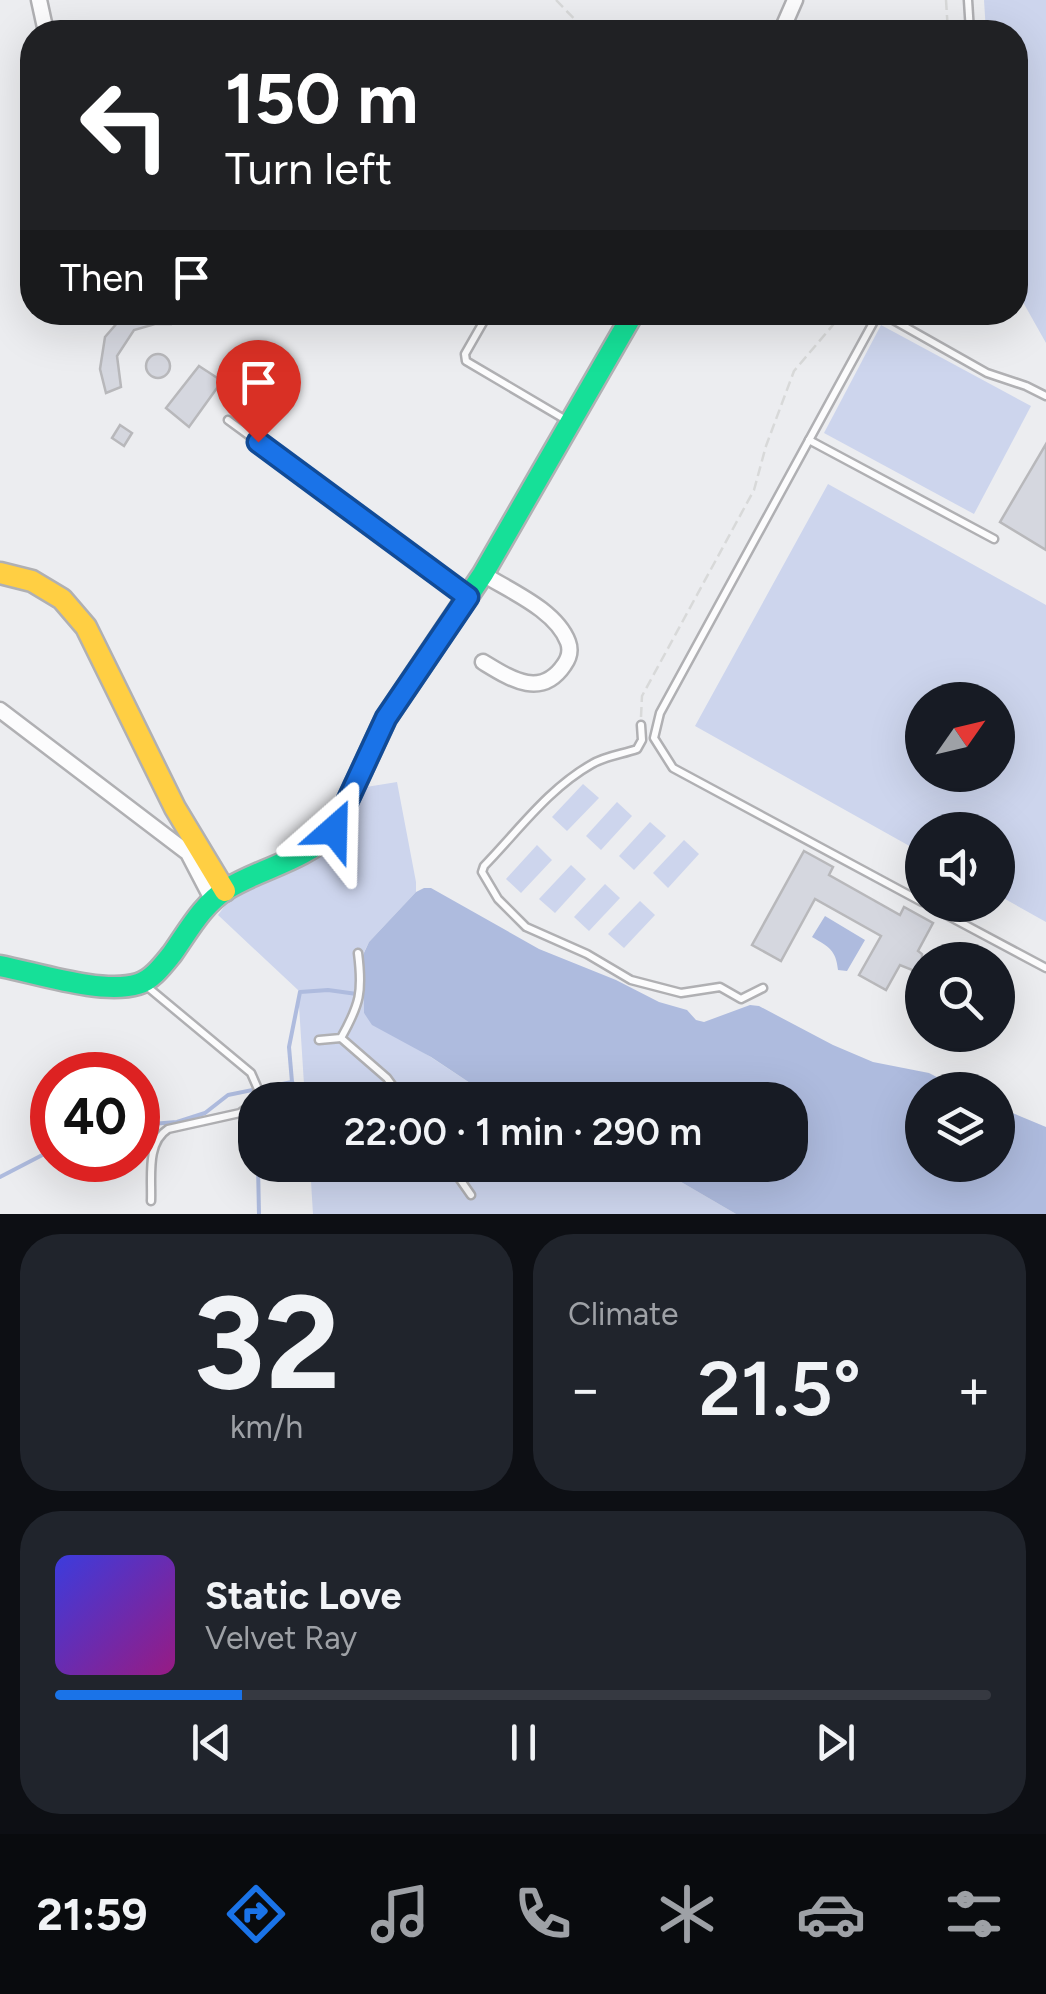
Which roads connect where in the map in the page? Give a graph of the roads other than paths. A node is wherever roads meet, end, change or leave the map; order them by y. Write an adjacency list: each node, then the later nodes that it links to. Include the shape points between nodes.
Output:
1 (480, 325): 7 (lane, via 466,361)
2 (627, 325): 7 (street)
3 (872, 325): 8 (lane)
4 (902, 325): 5 (lane, via 987,373)
5 (1046, 396)
6 (228, 420): 12 (lane)
7 (572, 423): 11 (street)
8 (809, 440): 9 (lane); 19 (lane, via 660,713 654,738 674,768)
9 (994, 539)
10 (0, 573): 16 (street, via 62,599 86,627)
11 (483, 574): 12 (street); 13 (street, via 552,619 568,642 569,658 539,685 521,684)
12 (468, 597): 20 (street, via 386,718 325,842)
13 (483, 662)
14 (0, 710): 17 (street)
15 (641, 724): 26 (lane, via 637,749 596,762 563,784 484,866 485,879 526,927 631,980 681,993 720,987 740,1000)
16 (174, 808): 17 (street); 18 (street)
17 (154, 828): 18 (street)
18 (192, 851): 20 (street)
19 (905, 893)
20 (218, 895): 25 (street)
21 (959, 922): 24 (lane)
22 (358, 953): 27 (lane, via 359,1006)
23 (0, 966): 25 (street, via 115,986)
24 (1046, 968)
25 (143, 983): 32 (lane, via 251,1073 258,1089 254,1104 240,1112 158,1136)
26 (763, 988)
27 (341, 1038): 28 (lane); 29 (lane)
28 (319, 1040)
29 (391, 1082)
30 (462, 1182): 31 (lane)
31 (471, 1195)
32 (151, 1201)

